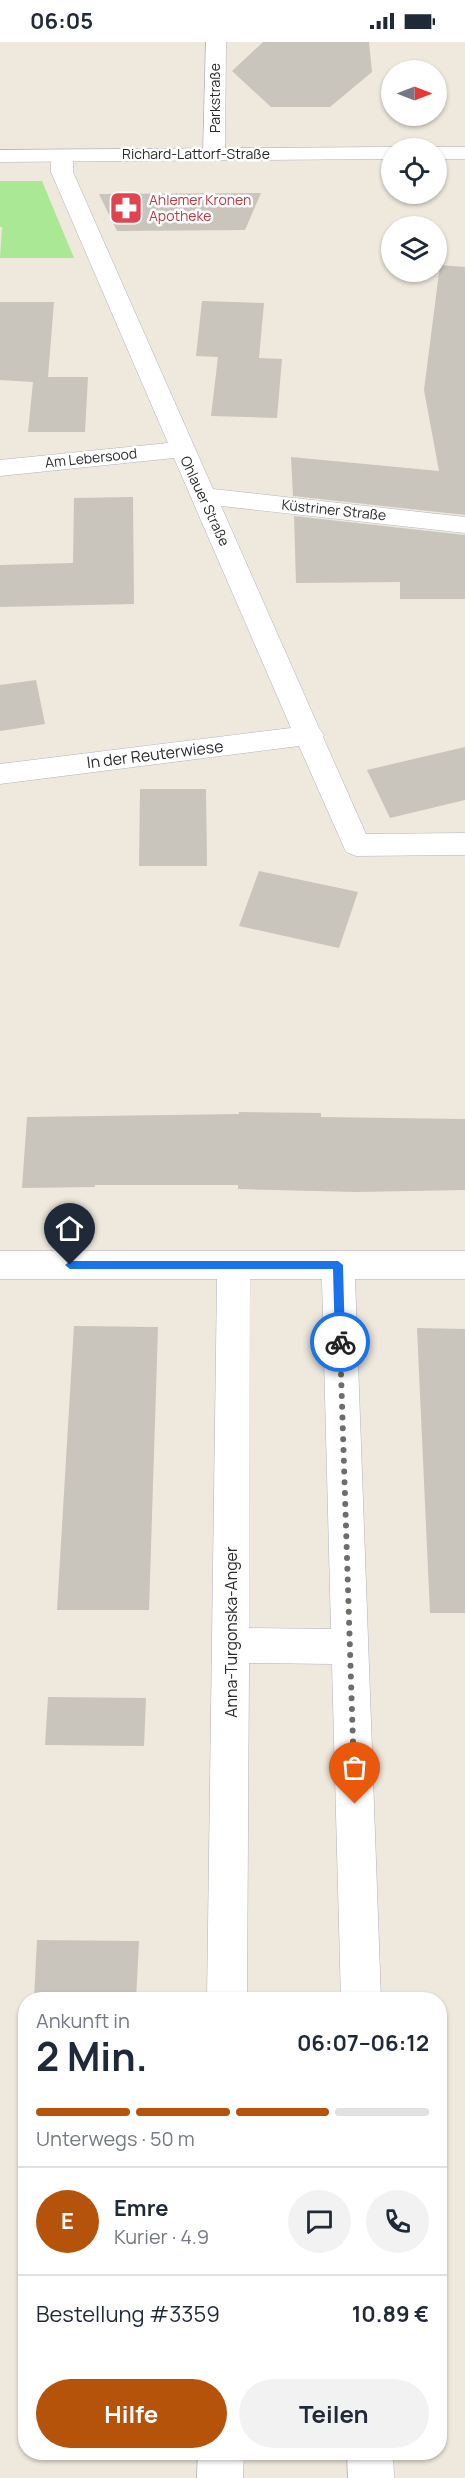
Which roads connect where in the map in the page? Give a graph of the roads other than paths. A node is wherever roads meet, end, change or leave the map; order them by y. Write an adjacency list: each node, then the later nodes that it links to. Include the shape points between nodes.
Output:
1 (216, 42): 5 (street, Parkstraße)
2 (381, 153): 5 (street, Richard-Lattorf-Straße)
3 (447, 153): 4 (street)
4 (465, 153)
5 (214, 154): 7 (street, Richard-Lattorf-Straße)
6 (0, 156): 7 (street, Richard-Lattorf-Straße)
7 (62, 156): 8 (street, Ohlauer Straße, via 62,172)
8 (181, 448): 9 (street, Am Lebersood); 10 (street, Ohlauer Straße)
9 (0, 468)
10 (204, 496): 11 (street, Küstriner Straße); 12 (street, Ohlauer Straße)
11 (465, 525)
12 (310, 735): 13 (street, In der Reuterwiese); 14 (street, Ohlauer Straße, via 356,845)
13 (0, 774)
14 (465, 844)
15 (0, 1265): 16 (street)
16 (234, 1265): 17 (street); 19 (street, Anna-Turgonska-Anger)
17 (338, 1265): 18 (street); 20 (street)
18 (465, 1265)
19 (231, 1645): 20 (street); 21 (street, Anna-Turgonska-Anger)
20 (349, 1647): 22 (street)
21 (227, 1992)
22 (362, 1992)
23 (221, 2460): 25 (street)
24 (370, 2460): 26 (street)
25 (220, 2478)
26 (370, 2478)

